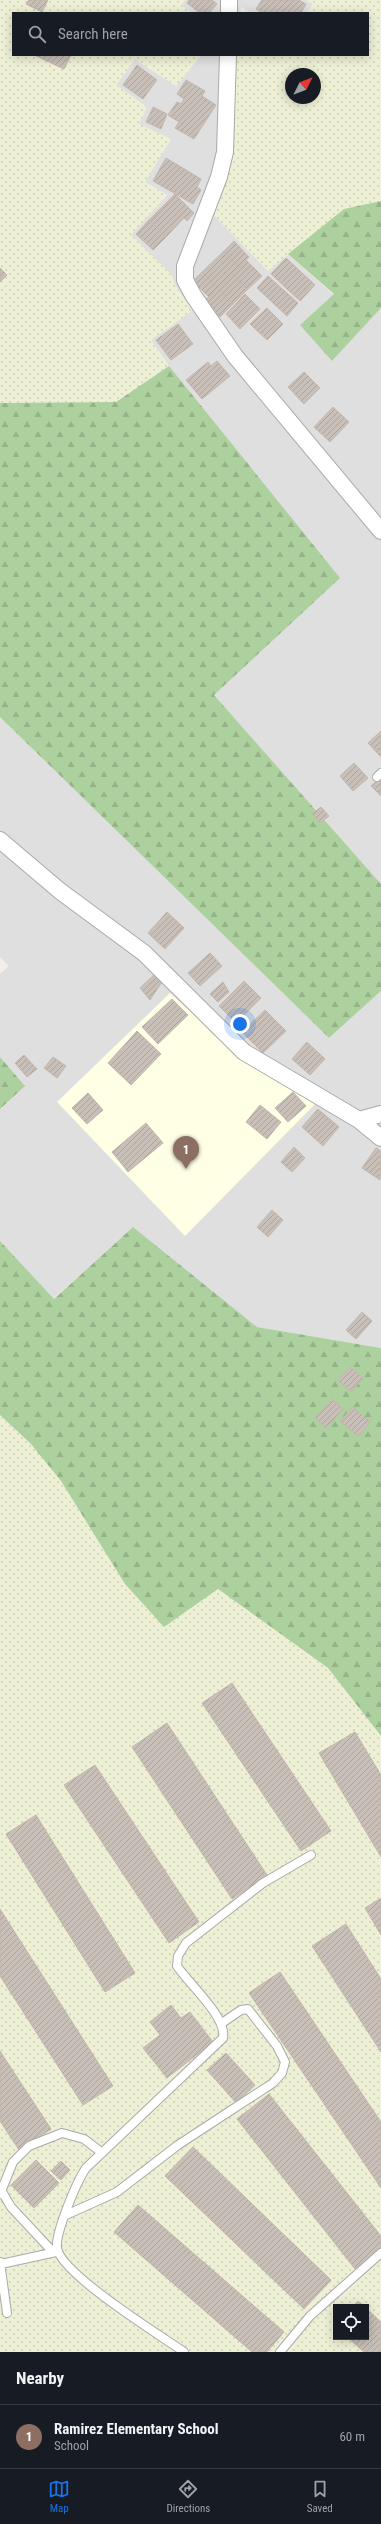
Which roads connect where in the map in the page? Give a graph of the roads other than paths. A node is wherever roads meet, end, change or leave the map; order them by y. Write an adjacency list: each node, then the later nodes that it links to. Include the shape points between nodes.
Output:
1 (229, 0): 2 (street)
2 (229, 12)
3 (228, 56): 4 (street, via 225,152 219,177 186,266 185,280 235,356)
4 (381, 531)
5 (0, 840): 7 (street, via 60,891 144,953 244,1052)
6 (381, 1114): 7 (street)
7 (359, 1120): 8 (street)
8 (381, 1138)
9 (311, 1855): 10 (lane, via 263,1883 214,1920 186,1942 178,1956 177,1966)
10 (222, 2023): 11 (lane, via 223,2038 215,2047); 13 (lane, via 241,2010 248,2009 277,2046 285,2062 282,2072 273,2083 178,2145 117,2192)
11 (101, 2152): 12 (lane, via 84,2139 62,2134 29,2146 13,2162); 13 (lane, via 78,2179)
12 (1, 2192): 14 (lane, via 11,2207)
13 (66, 2215): 14 (lane)
14 (56, 2252): 16 (lane); 18 (lane, via 88,2285)
15 (381, 2253): 19 (lane, via 310,2316)
16 (0, 2263): 17 (lane)
17 (7, 2313)
18 (184, 2352)
19 (280, 2352)

